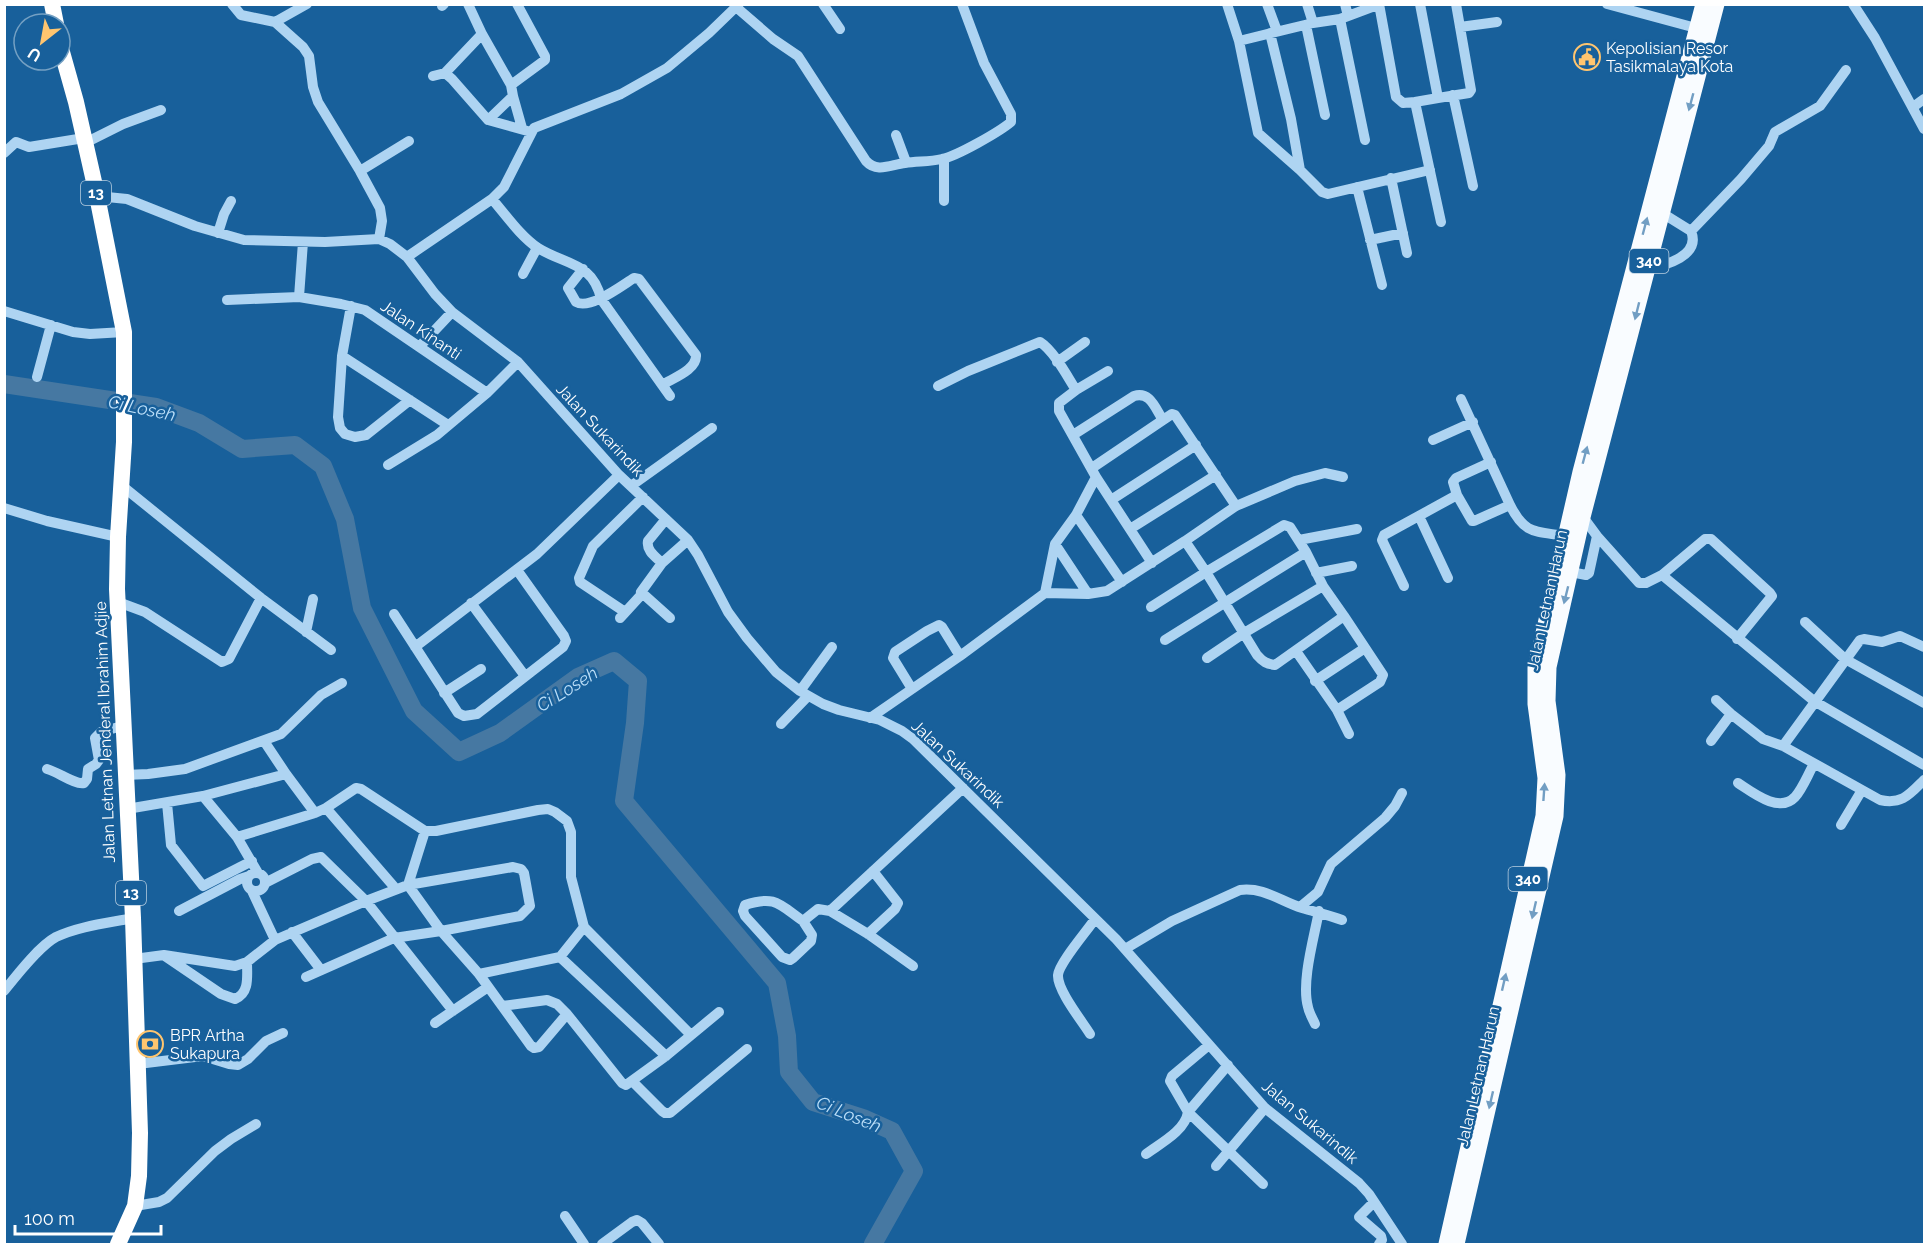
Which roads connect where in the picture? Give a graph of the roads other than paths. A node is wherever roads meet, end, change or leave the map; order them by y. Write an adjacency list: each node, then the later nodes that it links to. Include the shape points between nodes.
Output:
1 (232, 4): 21 (street, via 241,15)
2 (307, 4): 21 (street)
3 (468, 4): 28 (street)
4 (517, 4): 34 (street, via 545,60)
5 (823, 4): 26 (street)
6 (962, 4): 50 (street, via 984,63 1012,118 1008,124)
7 (1227, 4): 29 (street)
8 (1268, 4): 27 (street)
9 (1307, 4): 23 (street)
10 (1345, 4): 20 (street)
11 (1420, 4): 36 (street)
12 (1456, 4): 24 (street)
13 (1607, 4): 19 (street)
14 (1703, 4): 25 (main road, Jalan Letnan Harun / 340)
15 (1717, 4): 62 (main road, Jalan Letnan Harun / 340, one-way to 62)
16 (1380, 5): 20 (street); 38 (street, via 1396,97 1403,103)
17 (1855, 5): 39 (street)
18 (737, 6): 44 (street, via 667,68 621,94); 51 (street, via 798,56 869,164 878,168)
19 (1632, 7): 25 (street)
20 (1344, 18): 23 (street); 47 (street)
21 (275, 22): 54 (street, via 309,56 318,102)
22 (1497, 22): 24 (street)
23 (1309, 24): 27 (street); 41 (street)
24 (1460, 27): 35 (street, via 1471,90)
25 (1696, 28): 75 (main road, Jalan Letnan Harun / 340, one-way to 25)
26 (840, 29)
27 (1274, 32): 29 (street); 52 (street)
28 (482, 34): 32 (street); 34 (street)
29 (1239, 40): 52 (street, via 1260,137)
30 (1846, 70): 64 (street, via 1820,106 1775,132 1741,179)
31 (68, 72): 46 (highway, 13)
32 (445, 74): 33 (street); 42 (street)
33 (433, 76)
34 (512, 91): 42 (street); 44 (street)
35 (1453, 95): 36 (street); 56 (street)
36 (1438, 98): 38 (street)
37 (1924, 99): 39 (street)
38 (1415, 102): 53 (street)
39 (1913, 107): 43 (street)
40 (161, 110): 46 (street)
41 (1325, 115)
42 (488, 120): 44 (street)
43 (1924, 129)
44 (527, 130): 59 (street, via 514,168)
45 (896, 135): 51 (street)
46 (84, 140): 49 (street, via 29,147 16,142); 58 (highway, 13)
47 (1365, 140)
48 (409, 141): 54 (street)
49 (4, 153)
50 (944, 159): 51 (street); 61 (street)
51 (906, 162)
52 (1300, 170): 57 (street, via 1325,194)
53 (1430, 170): 55 (street); 63 (street)
54 (360, 171): 67 (street, via 380,208)
55 (1391, 178): 57 (street); 66 (street)
56 (1473, 186)
57 (1357, 187): 68 (street)
58 (97, 196): 65 (street, via 127,199); 84 (highway, 13)
59 (492, 199): 70 (street); 72 (street)
60 (231, 201): 65 (street)
61 (944, 201)
62 (1662, 213): 64 (street); 75 (main road, Jalan Letnan Harun / 340)
63 (1441, 222)
64 (1691, 231): 75 (street, via 1693,242 1688,252)
65 (218, 233): 69 (street, via 257,242)
66 (1403, 233): 68 (street); 71 (street)
67 (379, 239): 69 (street); 72 (street)
68 (1370, 240): 76 (street)
69 (303, 242): 77 (street)
70 (537, 248): 73 (street); 74 (street)
71 (1407, 253)
72 (407, 256): 82 (street, Jalan Sukarindik)
73 (583, 269): 78 (street, via 595,281); 78 (street, via 569,286 570,293 580,304)
74 (524, 274)
75 (1641, 276): 120 (main road, Jalan Letnan Harun / 340, via 1583,461)
76 (1382, 285)
77 (299, 297): 79 (street, Jalan Kinanti); 80 (street, Jalan Kinanti)
78 (601, 299): 92 (street); 92 (street, via 634,278 639,279 696,356 693,366)
79 (226, 300)
80 (351, 306): 86 (street, Jalan Kinanti, via 376,316); 87 (street)
81 (4, 311): 83 (street)
82 (452, 312): 86 (street); 88 (street, Jalan Sukarindik)
83 (51, 325): 84 (street, via 74,332); 91 (street)
84 (124, 337): 112 (highway, 13)
85 (1085, 342): 89 (street)
86 (420, 346): 95 (street, Jalan Kinanti)
87 (342, 356): 98 (street); 98 (street, via 338,417 339,428 345,434 366,435)
88 (518, 362): 95 (street); 109 (street, Jalan Sukarindik)
89 (1057, 362): 93 (street, via 1040,342); 94 (street)
90 (1108, 371): 94 (street)
91 (37, 377)
92 (662, 385): 96 (street)
93 (938, 386)
94 (1076, 390): 103 (street, via 1060,401 1058,408)
95 (487, 393): 101 (street)
96 (670, 396)
97 (1461, 399): 100 (street)
98 (410, 400): 101 (street)
99 (1163, 420): 103 (street, via 1147,395 1142,394); 105 (street, via 1175,415); 108 (street)
100 (1473, 422): 104 (street); 106 (street)
101 (448, 425): 107 (street)
102 (712, 428): 113 (street)
103 (1073, 435): 108 (street)
104 (1434, 441)
105 (1196, 445): 110 (street); 116 (street)
106 (1491, 462): 114 (street, via 1453,480); 117 (street)
107 (388, 465)
108 (1094, 473): 116 (street); 121 (street)
109 (619, 475): 113 (street, Jalan Sukarindik); 137 (street)
110 (1216, 475): 118 (street); 124 (street)
111 (1343, 477): 118 (street, via 1325,473 1311,476)
112 (121, 485): 128 (highway, 13); 149 (street)
113 (631, 486): 115 (street, Jalan Sukarindik)
114 (1457, 495): 117 (street, via 1474,521); 122 (street)
115 (643, 497): 123 (street, Jalan Sukarindik); 147 (street, via 593,546 579,578 622,615)
116 (1111, 500): 124 (street)
117 (1510, 505): 126 (street, via 1526,528)
118 (1236, 506): 131 (street)
119 (4, 508): 128 (street)
120 (1577, 514): 126 (main road, Jalan Letnan Harun / 340); 127 (street); 139 (main road, Jalan Letnan Harun / 340)
121 (1076, 516): 132 (street); 143 (street)
122 (1419, 516): 142 (street); 145 (street, via 1382,538)
123 (666, 519): 129 (street, Jalan Sukarindik); 134 (street, via 647,545)
124 (1130, 529): 135 (street)
125 (1357, 529): 130 (street)
126 (1565, 536): 253 (main road, Jalan Letnan Harun / 340, one-way to 126, via 1543,816 1545,778 1535,704 1535,668)
127 (1597, 536): 139 (street, via 1589,573); 141 (street, via 1639,582)
128 (118, 537): 152 (highway, Jalan Letnan Jenderal Ibrahim Adjie / 13)
129 (688, 540): 134 (street); 178 (street, Jalan Sukarindik, via 743,633 776,672)
130 (1299, 540): 133 (street); 138 (street, via 1284,525)
131 (1185, 541): 135 (street); 138 (street)
132 (1055, 544): 146 (street); 148 (street)
133 (1306, 552): 140 (street); 151 (street)
134 (662, 563): 147 (street)
135 (1152, 563): 143 (street)
136 (1352, 566): 140 (street)
137 (517, 570): 153 (street); 173 (street, via 566,641)
138 (1206, 572): 151 (street); 154 (street)
139 (1571, 572): 253 (main road, Jalan Letnan Harun / 340, one-way to 253, via 1548,667 1548,701 1558,776 1556,816)
140 (1316, 573): 144 (street)
141 (1662, 575): 161 (street); 161 (street, via 1705,539 1711,539 1772,596)
142 (1448, 578)
143 (1122, 582): 148 (street, via 1107,591)
144 (1323, 586): 156 (street); 160 (street)
145 (1404, 586)
146 (1046, 593): 148 (street); 169 (street)
147 (642, 594): 157 (street)
148 (1088, 594)
149 (261, 598): 152 (street, via 229,659 222,662 145,612); 159 (street)
150 (313, 599): 159 (street)
151 (1225, 601): 160 (street); 162 (street)
152 (118, 602): 186 (highway, Jalan Letnan Jenderal Ibrahim Adjie / 13)
153 (471, 603): 163 (street); 173 (street)
154 (1151, 608)
155 (394, 614): 163 (street)
156 (1344, 616): 166 (street); 168 (street)
157 (670, 618)
158 (1804, 622): 171 (street)
159 (306, 632): 167 (street)
160 (1244, 633): 168 (street, via 1257,655 1268,664 1275,665); 170 (street)
161 (1737, 639): 180 (street)
162 (1165, 640)
163 (415, 647): 177 (street)
164 (1924, 647): 171 (street, via 1900,636 1882,642 1864,639)
165 (832, 648): 178 (street)
166 (1365, 648): 174 (street); 182 (street, via 1383,675 1382,680)
167 (331, 650)
168 (1296, 651): 174 (street)
169 (960, 656): 176 (street); 176 (street, via 939,625 895,652 893,658)
170 (1207, 658)
171 (1845, 659): 180 (street); 181 (street)
172 (482, 669): 177 (street)
173 (525, 676): 177 (street, via 470,716 458,713)
174 (1315, 681): 182 (street)
175 (342, 683): 188 (street, via 321,695 281,734)
176 (912, 689): 184 (street)
177 (444, 693)
178 (804, 694): 184 (street, Jalan Sukarindik, via 832,708); 185 (street)
179 (1716, 700): 183 (street)
180 (1814, 701): 190 (street); 192 (street)
181 (1924, 703)
182 (1337, 710): 187 (street)
183 (1731, 714): 189 (street); 190 (street, via 1763,739)
184 (870, 717): 198 (street, Jalan Sukarindik, via 902,731)
185 (781, 724)
186 (122, 726): 193 (street, via 101,732 95,738 99,760 88,769 84,783 75,783); 195 (highway, Jalan Letnan Jenderal Ibrahim Adjie / 13)
187 (1349, 734)
188 (264, 741): 194 (street); 195 (street, via 185,769)
189 (1711, 741)
190 (1783, 746): 191 (street)
191 (1815, 764): 197 (street, via 1789,802 1764,799); 199 (street)
192 (1924, 765)
193 (47, 769)
194 (286, 774): 201 (street); 205 (street)
195 (124, 775): 204 (highway, Jalan Letnan Jenderal Ibrahim Adjie / 13)
196 (1924, 780): 199 (street, via 1896,802 1880,800)
197 (1738, 783)
198 (963, 788): 210 (street); 224 (street, Jalan Sukarindik)
199 (1862, 790): 206 (street)
200 (1402, 793): 219 (street, via 1385,818 1331,864 1318,892)
201 (203, 796): 202 (street); 208 (street)
202 (167, 803): 204 (street); 214 (street, via 171,845)
203 (326, 808): 205 (street); 207 (street, via 352,790 361,789); 215 (street)
204 (127, 809): 223 (highway, Jalan Letnan Jenderal Ibrahim Adjie / 13)
205 (315, 813): 208 (street)
206 (1841, 825)
207 (425, 831): 213 (street); 227 (street, via 538,810 555,812 567,821 571,832 571,877)
208 (237, 837): 209 (street)
209 (252, 861): 211 (street); 214 (street)
210 (873, 871): 221 (street); 230 (street, via 898,903)
211 (253, 874): 212 (street, via 263,876); 216 (street, via 247,884); 217 (street)
212 (265, 884): 216 (street); 218 (street, via 321,857)
213 (408, 885): 215 (street); 228 (street); 228 (street, via 508,868 524,873 530,906 520,916)
214 (203, 886): 217 (street)
215 (396, 889): 218 (street)
216 (252, 891): 232 (street)
217 (211, 895): 220 (street)
218 (366, 901): 229 (street); 231 (street)
219 (1300, 908): 222 (street); 233 (street, via 1251,888 1240,890 1172,921)
220 (179, 911)
221 (830, 911): 226 (street, via 818,909); 230 (street)
222 (1319, 911): 225 (street); 249 (street, via 1305,989)
223 (133, 918): 236 (highway, Jalan Letnan Jenderal Ibrahim Adjie / 13); 243 (street, via 57,937)
224 (1095, 919): 233 (street, Jalan Sukarindik); 251 (street, via 1058,975 1063,992)
225 (1342, 920)
226 (803, 921): 226 (street, via 812,935 811,941 793,958 786,959 745,916 744,908 762,899)
227 (584, 927): 235 (street); 252 (street)
228 (441, 931): 231 (street); 240 (street)
229 (292, 932): 232 (street); 239 (street)
230 (868, 934): 238 (street)
231 (394, 938): 239 (street); 245 (street)
232 (275, 940): 237 (street)
233 (1125, 949): 254 (street, Jalan Sukarindik)
234 (164, 955): 236 (street); 237 (street, via 235,966); 237 (street, via 221,994 235,999 245,992)
235 (560, 957): 240 (street); 256 (street)
236 (134, 959): 257 (highway, Jalan Letnan Jenderal Ibrahim Adjie / 13)
237 (248, 962)
238 (913, 966)
239 (321, 970): 241 (street)
240 (479, 974): 242 (street)
241 (306, 977)
242 (488, 987): 244 (street); 245 (street)
243 (4, 991)
244 (502, 1006): 247 (street, via 547,1000); 247 (street, via 534,1048)
245 (453, 1011): 248 (street)
246 (719, 1012): 252 (street)
247 (567, 1014): 259 (street, via 622,1083)
248 (435, 1023)
249 (1315, 1024)
250 (283, 1033): 257 (street, via 266,1041 238,1065 206,1056)
251 (1090, 1034)
252 (691, 1035): 256 (street)
253 (1498, 1041): 276 (main road, Jalan Letnan Harun / 340); 277 (main road, Jalan Letnan Harun / 340, one-way to 277)
254 (1209, 1045): 258 (street, Jalan Sukarindik); 261 (street, via 1170,1079)
255 (747, 1049): 259 (street, via 670,1113 662,1111)
256 (666, 1056): 259 (street)
257 (138, 1064): 268 (highway, Jalan Letnan Jenderal Ibrahim Adjie / 13, via 140,1176)
258 (1228, 1065): 260 (street, Jalan Sukarindik); 261 (street)
259 (633, 1082)
260 (1265, 1108): 263 (street); 267 (street, Jalan Sukarindik, via 1359,1183)
261 (1188, 1112): 263 (street); 264 (street, via 1179,1129)
262 (256, 1124): 268 (street, via 215,1151 167,1198)
263 (1229, 1153): 265 (street); 266 (street)
264 (1146, 1154)
265 (1216, 1166)
266 (1263, 1184)
267 (1374, 1202): 274 (street, via 1359,1217 1381,1236); 275 (street, Jalan Sukarindik)
268 (135, 1206): 270 (highway, Jalan Letnan Jenderal Ibrahim Adjie / 13)
269 (565, 1216): 271 (street)
270 (118, 1245)
271 (584, 1245)
272 (602, 1245): 273 (street, via 637,1220)
273 (659, 1245)
274 (1379, 1245)
275 (1402, 1245)
276 (1446, 1245)
277 (1458, 1245)

